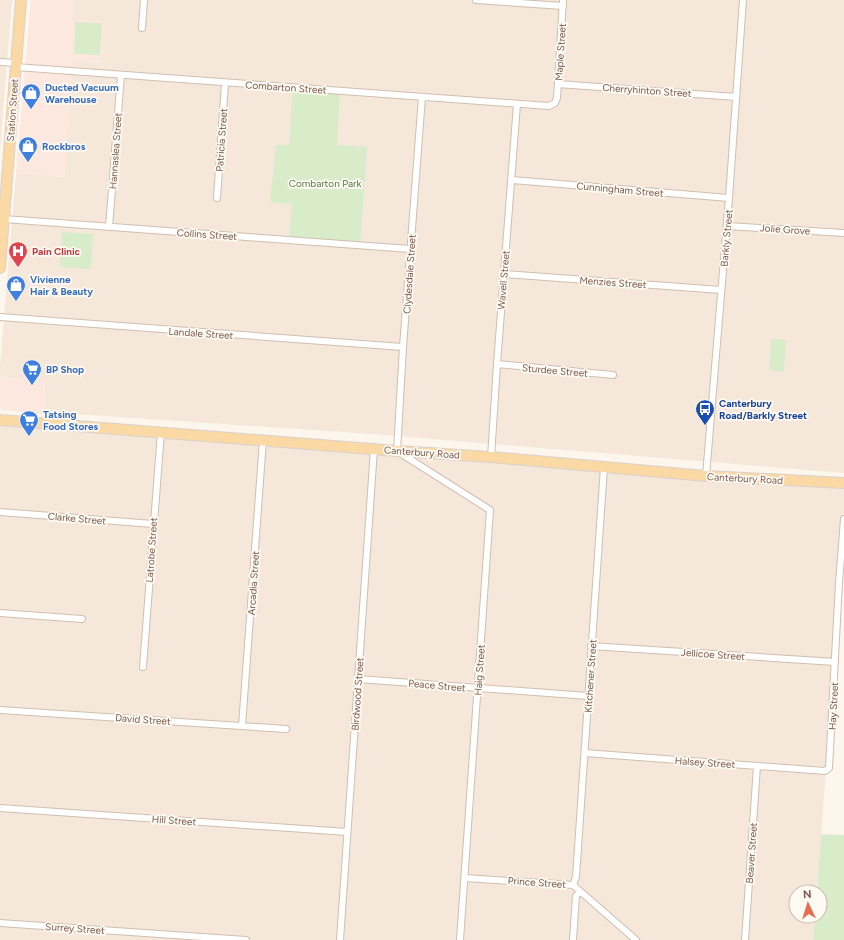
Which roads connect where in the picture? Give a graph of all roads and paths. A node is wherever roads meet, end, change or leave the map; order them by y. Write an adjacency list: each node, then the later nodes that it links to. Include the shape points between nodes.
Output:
1 (21, 0): 8 (main road, Station Street)
2 (144, 0): 6 (street)
3 (476, 0): 5 (street)
4 (743, 0): 13 (street, Barkly Street)
5 (563, 3): 11 (street, Maple Street)
6 (142, 28)
7 (0, 62): 8 (street, Combarton Street)
8 (16, 65): 9 (street, Combarton Street); 19 (main road, Station Street)
9 (121, 75): 10 (street, Combarton Street); 21 (street, Hannaslea Street)
10 (225, 83): 12 (street, Combarton Street); 17 (street, Patricia Street)
11 (558, 84): 13 (street, Cherryhinton Street); 14 (street, Maple Street)
12 (422, 97): 15 (street, Combarton Street); 23 (street, Clydesdale Street)
13 (736, 97): 18 (street, Barkly Street)
14 (555, 103): 15 (street, Combarton Street, via 549,106)
15 (517, 104): 16 (street, Wavell Street)
16 (512, 180): 18 (street, Cunningham Street); 25 (street, Wavell Street)
17 (217, 198)
18 (729, 198): 20 (street, Barkly Street)
19 (4, 219): 21 (street, Collins Street); 24 (main road, Station Street)
20 (727, 226): 22 (street, Jolie Grove); 26 (street, Barkly Street)
21 (109, 227): 23 (street, Collins Street)
22 (844, 233)
23 (410, 249): 28 (street, Clydesdale Street)
24 (0, 268)
25 (504, 274): 26 (street, Menzies Street); 29 (street, Wavell Street)
26 (721, 290): 38 (street, Barkly Street)
27 (0, 317): 28 (street, Landale Street)
28 (403, 347): 35 (street, Clydesdale Street)
29 (497, 364): 30 (street, Sturdee Street); 36 (street, Wavell Street)
30 (613, 375)
31 (0, 420): 32 (main road, Canterbury Road)
32 (161, 432): 33 (main road, Canterbury Road); 42 (street, Latrobe Street)
33 (263, 440): 34 (main road, Canterbury Road); 52 (street, Arcadia Street)
34 (374, 449): 35 (main road, Canterbury Road); 48 (street, Birdwood Street)
35 (397, 451): 36 (main road, Canterbury Road); 49 (street, Haig Street, via 490,510)
36 (491, 457): 37 (main road, Canterbury Road)
37 (604, 467): 38 (main road, Canterbury Road); 45 (street, Kitchener Street)
38 (706, 476): 39 (main road, Canterbury Road)
39 (844, 482)
40 (0, 512): 42 (street, Clarke Street)
41 (844, 519): 46 (street, Hay Street)
42 (153, 524): 47 (street, Latrobe Street)
43 (0, 613): 44 (street)
44 (82, 619)
45 (591, 646): 46 (street, Jellicoe Street); 50 (street, Kitchener Street)
46 (835, 662): 56 (street, Hay Street, via 829,768)
47 (143, 667)
48 (358, 679): 49 (street, Peace Street); 58 (street, Birdwood Street)
49 (478, 688): 50 (street, Peace Street); 59 (street, Haig Street)
50 (588, 696): 54 (street, Kitchener Street)
51 (0, 710): 52 (street, David Street)
52 (242, 726): 53 (street, David Street)
53 (286, 729)
54 (585, 753): 55 (street, Halsey Street); 60 (street, Kitchener Street, via 576,877)
55 (757, 766): 56 (street, Halsey Street); 68 (street, Beaver Street)
56 (825, 771)
57 (0, 808): 58 (street, Hill Street)
58 (347, 832): 64 (street, Birdwood Street)
59 (465, 878): 60 (street, Prince Street); 65 (street, Haig Street)
60 (573, 885): 61 (street, Prince Street)
61 (580, 891): 66 (street, via 576,896); 67 (street, Prince Street)
62 (0, 923): 63 (street, Surrey Street)
63 (246, 940)
64 (340, 940)
65 (460, 940)
66 (572, 940)
67 (636, 940)
68 (745, 940)

